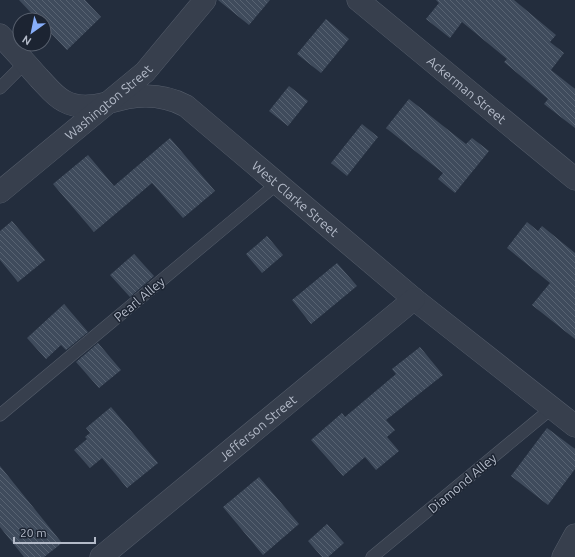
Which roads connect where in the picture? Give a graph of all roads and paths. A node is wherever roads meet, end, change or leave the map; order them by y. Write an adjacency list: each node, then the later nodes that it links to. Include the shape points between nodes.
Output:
1 (205, 0): 6 (street, Washington Street, via 150,66)
2 (358, 0): 7 (street, Ackerman Street)
3 (0, 35): 4 (street, West Clarke Street)
4 (26, 62): 5 (lane); 6 (street, West Clarke Street, via 64,101 83,106)
5 (0, 88)
6 (108, 103): 8 (street, West Clarke Street, via 151,96 179,102 192,110); 9 (street, Washington Street)
7 (575, 178)
8 (278, 183): 10 (street, West Clarke Street); 12 (lane, Pearl Alley)
9 (0, 192)
10 (414, 299): 11 (street, West Clarke Street); 15 (street, Jefferson Street)
11 (552, 408): 13 (street, West Clarke Street); 16 (lane, Diamond Alley)
12 (0, 415)
13 (575, 426)
14 (575, 535): 17 (street)
15 (101, 557)
16 (372, 557)
17 (563, 557)

